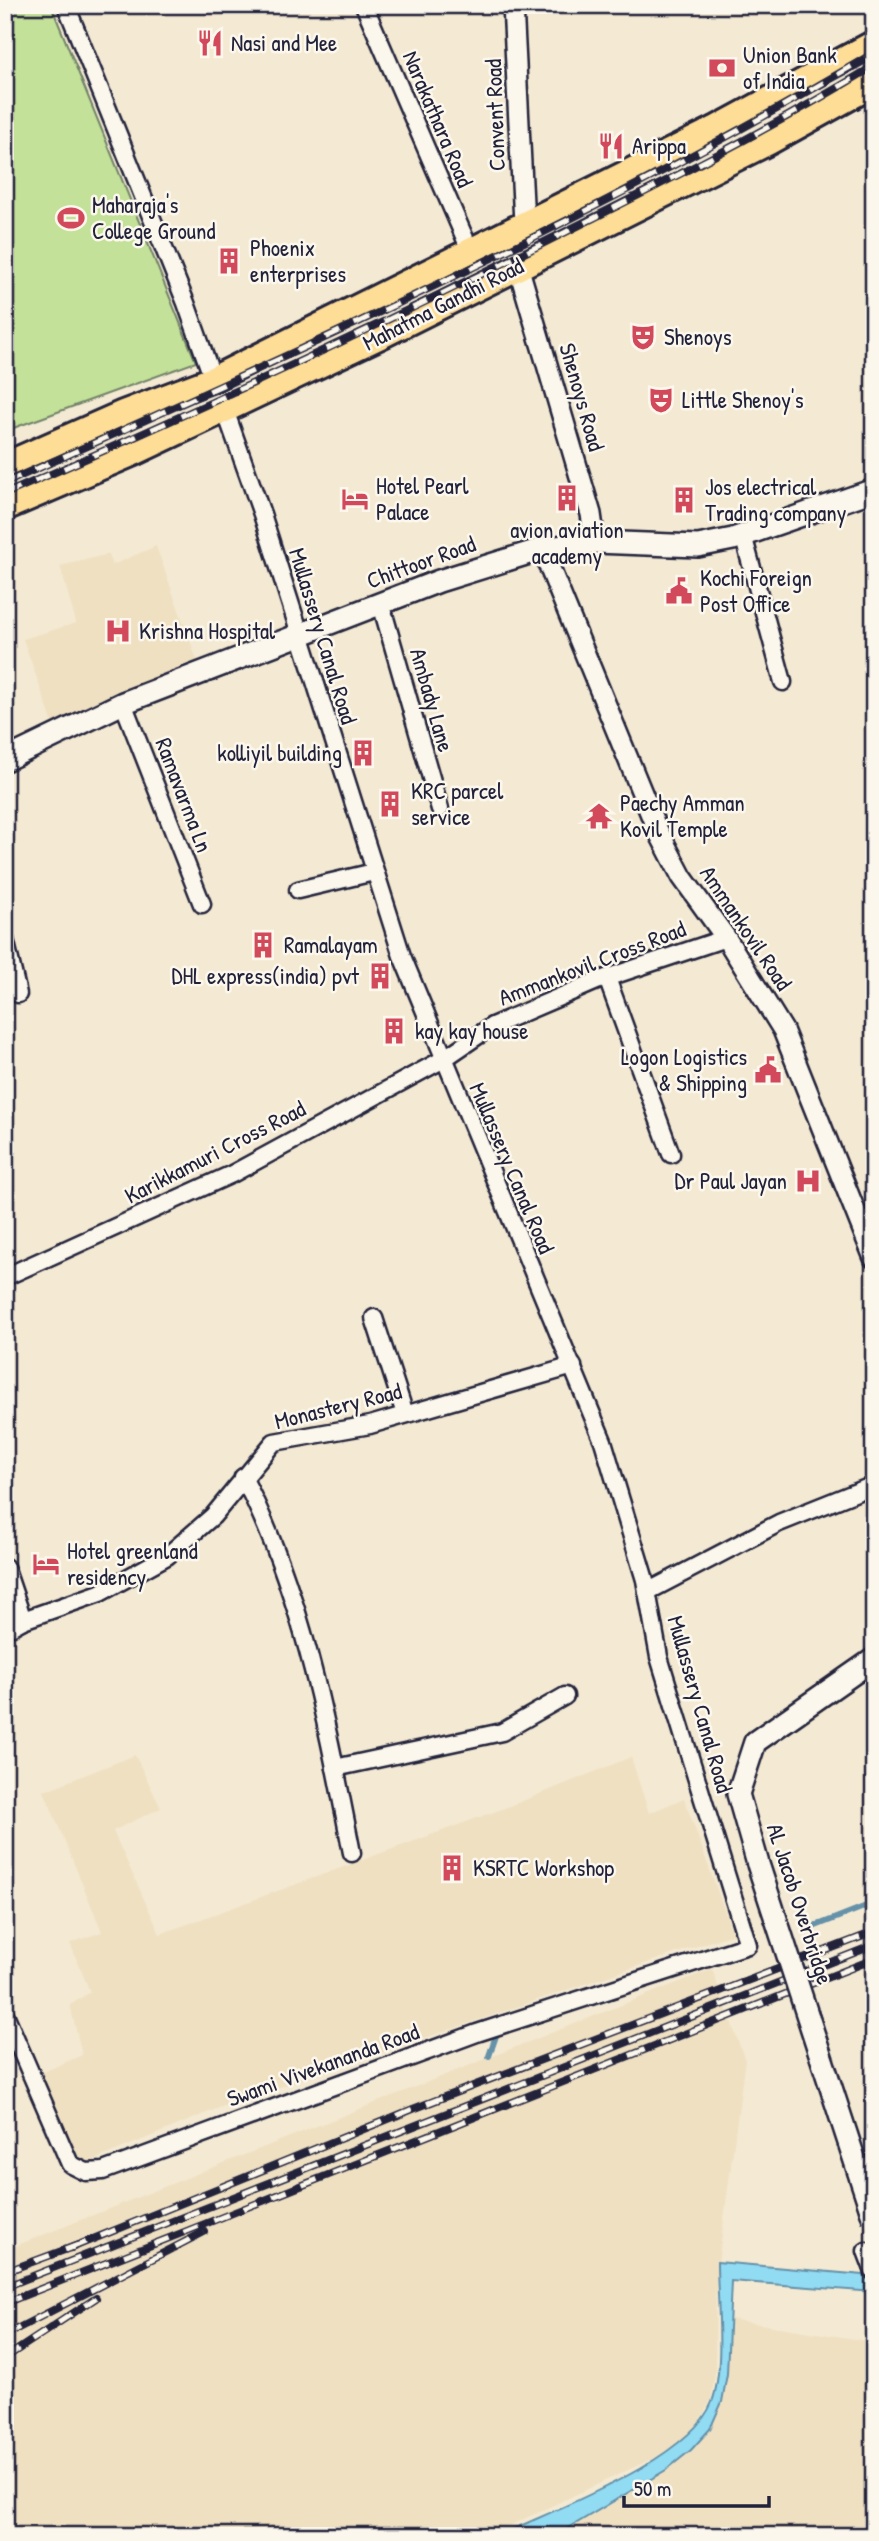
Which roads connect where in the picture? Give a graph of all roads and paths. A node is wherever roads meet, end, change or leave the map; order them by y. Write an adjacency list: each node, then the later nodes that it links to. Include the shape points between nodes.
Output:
1 (66, 5): 9 (street)
2 (364, 5): 7 (street, Narakathara Road)
3 (513, 5): 6 (street, Convent Road)
4 (874, 43): 6 (main road, Mahatma Gandhi Road, via 715,129)
5 (874, 84): 8 (main road, Mahatma Gandhi Road, via 769,142)
6 (524, 223): 7 (main road, Mahatma Gandhi Road)
7 (470, 250): 9 (main road, Mahatma Gandhi Road)
8 (518, 266): 10 (main road, Mahatma Gandhi Road); 17 (street, Shenoys Road, via 591,514)
9 (213, 379): 11 (main road, Mahatma Gandhi Road)
10 (225, 410): 14 (main road, Mahatma Gandhi Road); 20 (street, Mullassery Canal Road)
11 (32, 453): 12 (main road, Mahatma Gandhi Road); 14 (main road)
12 (5, 465)
13 (874, 490): 16 (main road, Chittoor Road)
14 (43, 491): 15 (main road, Mahatma Gandhi Road)
15 (5, 508)
16 (743, 535): 17 (main road, Chittoor Road, via 698,546); 21 (street)
17 (595, 542): 18 (main road, Chittoor Road)
18 (542, 549): 19 (main road, Chittoor Road); 28 (street, Ammankovil Road, via 656,827 681,877)
19 (381, 604): 20 (main road, Chittoor Road); 24 (street, Ambady Lane)
20 (298, 635): 22 (main road, Chittoor Road); 25 (street, Mullassery Canal Road)
21 (783, 682)
22 (123, 703): 23 (main road, Chittoor Road); 27 (street, Ramavarma Ln)
23 (5, 760)
24 (440, 808)
25 (374, 872): 26 (street); 32 (street, Mullassery Canal Road)
26 (298, 890)
27 (202, 904)
28 (726, 938): 30 (street, Ammankovil Cross Road); 34 (street, Ammankovil Road, via 783,1030)
29 (5, 939): 31 (street)
30 (607, 978): 32 (street, Ammankovil Cross Road, via 492,1026); 33 (street)
31 (18, 995)
32 (442, 1060): 35 (street, Karikkamuri Cross Road, via 232,1174); 37 (street, Mullassery Canal Road)
33 (671, 1154)
34 (874, 1258)
35 (5, 1277)
36 (374, 1318): 38 (street)
37 (573, 1366): 38 (street, Monastery Road); 42 (street, Mullassery Canal Road, via 603,1441)
38 (405, 1414): 39 (street, Monastery Road, via 274,1442)
39 (243, 1477): 43 (street, Monastery Road, via 213,1516 167,1556 100,1593); 47 (street, via 294,1603)
40 (874, 1485): 42 (street, via 779,1523)
41 (5, 1567): 43 (street)
42 (647, 1592): 49 (street, Mullassery Canal Road, via 659,1657)
43 (23, 1620): 44 (street, Monastery Road)
44 (5, 1630)
45 (874, 1659): 51 (main road, AL Jacob Overbridge, bridge, via 755,1742 738,1794)
46 (565, 1696): 47 (street, via 502,1732)
47 (335, 1768): 48 (street)
48 (352, 1853)
49 (748, 1945): 50 (street, Swami Vivekananda Road, via 477,2033 103,2171 86,2172 70,2164)
50 (5, 2014)
51 (874, 2218)
52 (874, 2254): 53 (street, via 866,2250)
53 (874, 2272)

